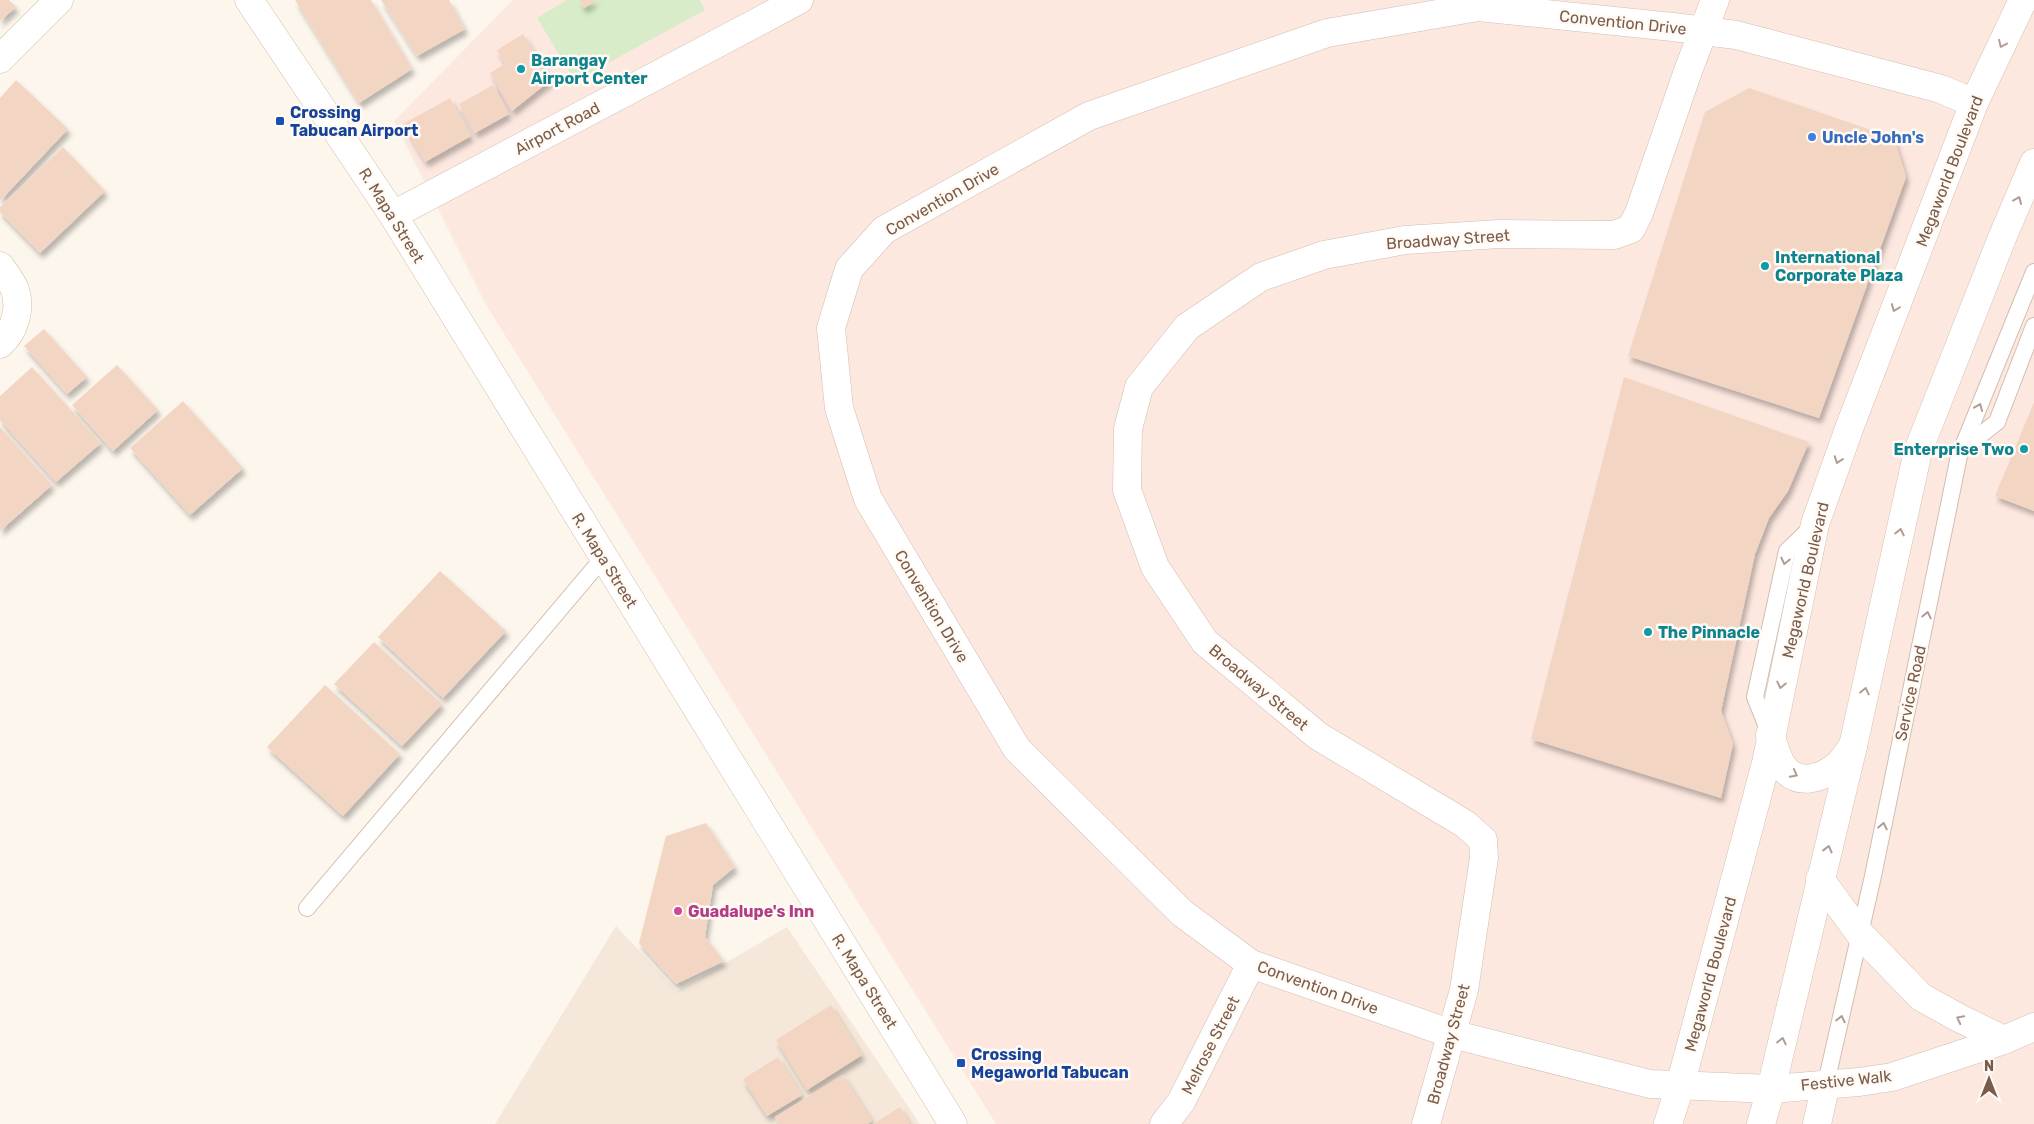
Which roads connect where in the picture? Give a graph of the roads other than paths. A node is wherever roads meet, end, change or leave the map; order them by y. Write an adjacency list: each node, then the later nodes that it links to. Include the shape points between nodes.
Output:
1 (59, 0): 8 (street)
2 (249, 0): 11 (street, R. Mapa Street)
3 (799, 0): 11 (street, Airport Road)
4 (1715, 0): 7 (street, Broadway Street)
5 (2023, 0): 9 (street, Megaworld Boulevard, one-way to 9)
6 (1479, 4): 7 (street, Convention Drive); 23 (street, Convention Drive, via 1327,33 1090,116 884,230 849,269 831,328 839,408 868,499 1017,748 1182,913)
7 (1704, 30): 9 (street, Convention Drive, via 1736,35 1932,87); 25 (street, Broadway Street, via 1631,229 1614,235 1499,234 1405,240 1324,255 1261,277 1187,326 1139,387 1130,420 1127,490 1155,566 1205,642 1318,736 1465,824 1483,840 1484,858 1464,990)
8 (0, 59)
9 (1974, 103): 18 (street, Megaworld Boulevard, one-way to 18, via 1815,524)
10 (2034, 163): 19 (street, one-way to 10, via 1918,451)
11 (393, 215): 17 (street, R. Mapa Street)
12 (0, 266): 15 (street, via 15,288 17,300 16,320)
13 (2034, 272): 16 (lane, Service Road, one-way to 13)
14 (2034, 326): 16 (lane, via 1997,422)
15 (0, 344)
16 (1962, 450): 22 (lane, Service Road, one-way to 16)
17 (603, 558): 21 (lane); 30 (street, R. Mapa Street)
18 (1770, 735): 19 (street, one-way to 19, via 1784,768 1795,777 1808,780 1838,764); 28 (street, Megaworld Boulevard, via 1745,845)
19 (1853, 746): 20 (street, one-way to 19)
20 (1820, 879): 22 (street); 29 (street, one-way to 20)
21 (307, 908)
22 (1860, 934): 26 (street, one-way to 22, via 1921,997); 27 (lane, Service Road, one-way to 22)
23 (1251, 964): 25 (street, Convention Drive); 31 (street, Melrose Street, via 1181,1102)
24 (2034, 1027): 26 (street, Festive Walk)
25 (1452, 1034): 28 (street, Convention Drive, via 1650,1084); 32 (street, Broadway Street)
26 (2004, 1040): 27 (street, Festive Walk, via 1892,1077)
27 (1826, 1083): 29 (street, Festive Walk); 35 (street, Service Road)
28 (1680, 1086): 29 (street, Festive Walk); 33 (street, Megaworld Boulevard)
29 (1771, 1089): 34 (street)
30 (953, 1124)
31 (1164, 1124)
32 (1426, 1124)
33 (1668, 1124)
34 (1761, 1124)
35 (1817, 1124)

